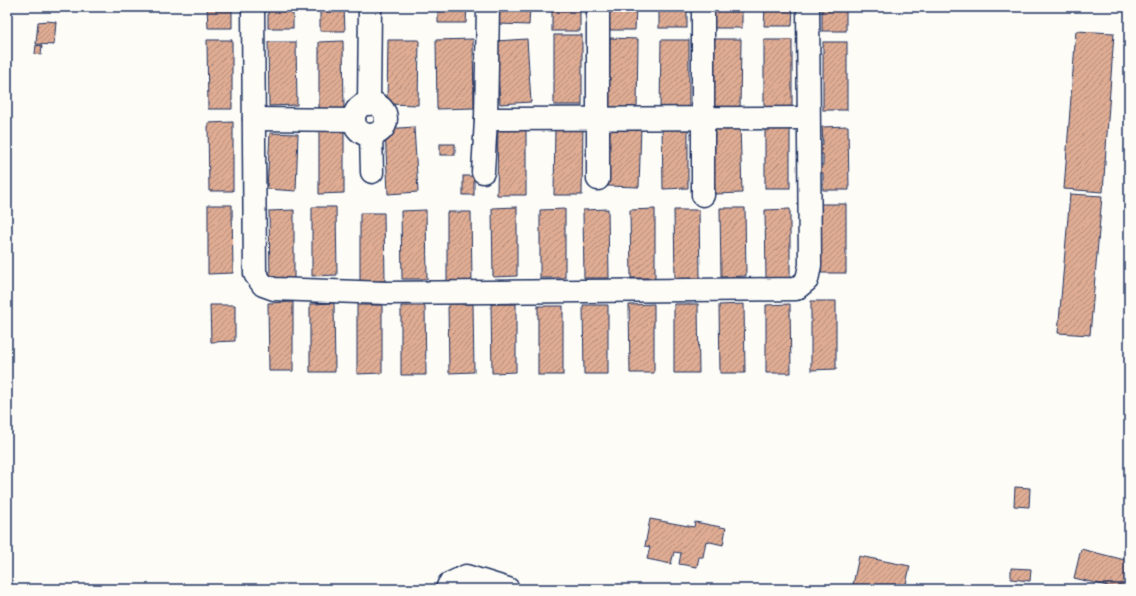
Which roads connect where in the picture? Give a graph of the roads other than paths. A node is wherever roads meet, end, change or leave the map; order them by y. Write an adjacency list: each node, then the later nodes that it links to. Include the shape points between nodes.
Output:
1 (253, 7): 9 (street)
2 (370, 7): 7 (street)
3 (488, 7): 10 (street)
4 (598, 7): 11 (street)
5 (703, 7): 12 (street)
6 (808, 7): 8 (street)
7 (369, 104): 13 (street, via 358,109); 14 (street, via 380,108 385,118 383,129)
8 (808, 118): 9 (street, via 810,265 807,280 796,289 386,293 274,289 262,286 255,274); 12 (street)
9 (254, 119): 13 (street)
10 (486, 119): 11 (street); 16 (street)
11 (599, 119): 12 (street); 17 (street)
12 (703, 119): 18 (street)
13 (354, 120): 14 (street, via 359,131)
14 (371, 135): 15 (street)
15 (372, 172)
16 (483, 172)
17 (598, 179)
18 (703, 195)
19 (447, 589): 20 (street, via 449,584 466,576)
20 (508, 589)

